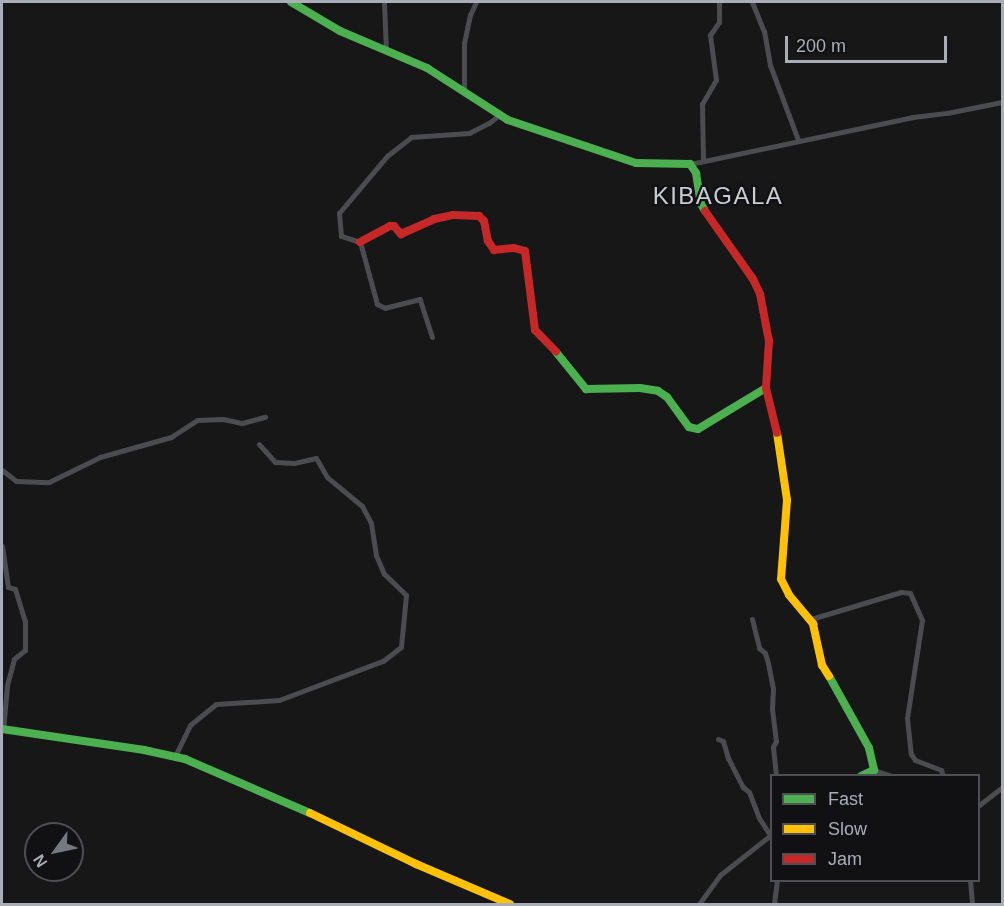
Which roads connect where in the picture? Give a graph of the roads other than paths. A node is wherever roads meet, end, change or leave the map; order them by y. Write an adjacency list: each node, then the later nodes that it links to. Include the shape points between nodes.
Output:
1 (291, 2): 6 (street)
2 (384, 2): 6 (street)
3 (476, 2): 7 (street, via 464,43)
4 (719, 2): 11 (street, via 719,21 710,35 716,80 702,104)
5 (752, 2): 10 (street)
6 (386, 52): 7 (street, via 427,68)
7 (464, 93): 9 (street)
8 (1002, 102): 10 (street)
9 (499, 115): 12 (street, via 636,163); 13 (street, via 469,133 411,137 399,145 340,210 341,236)
10 (798, 140): 11 (street)
11 (703, 161): 12 (street)
12 (690, 164): 15 (street, via 705,210 760,294 769,341)
13 (360, 242): 14 (street, via 377,304 385,308 420,299); 15 (street, via 390,226 401,234 434,219 479,216 494,250 525,251 535,330 586,389 658,391 668,397 689,427 698,429)
14 (432, 337)
15 (766, 388): 21 (street, via 787,500 781,579 789,595)
16 (265, 417): 18 (street, via 242,423 197,420 171,437 100,457 49,482 16,481)
17 (259, 444): 24 (street, via 275,462 316,458 327,477 363,506 384,574 406,595 401,647 382,661 279,700 216,704 190,725)
18 (2, 470)
19 (2, 546): 22 (street, via 8,587 15,589 22,604 25,630 25,650 14,659 7,686)
20 (752, 619): 26 (street, via 773,689)
21 (811, 619): 25 (street, via 822,665 863,734); 29 (street, via 901,592 910,593 922,620 907,718 911,754)
22 (2, 730): 24 (street)
23 (718, 739): 32 (street, via 723,741 728,758)
24 (175, 756): 36 (street, via 249,785)
25 (874, 770): 27 (street); 28 (street)
26 (776, 774)
27 (865, 774)
28 (885, 774)
29 (943, 774)
30 (1002, 787): 31 (street)
31 (980, 804)
32 (770, 834)
33 (770, 836): 37 (street, via 720,875)
34 (777, 882): 38 (street)
35 (970, 882): 39 (street)
36 (510, 904)
37 (699, 904)
38 (774, 904)
39 (972, 904)

